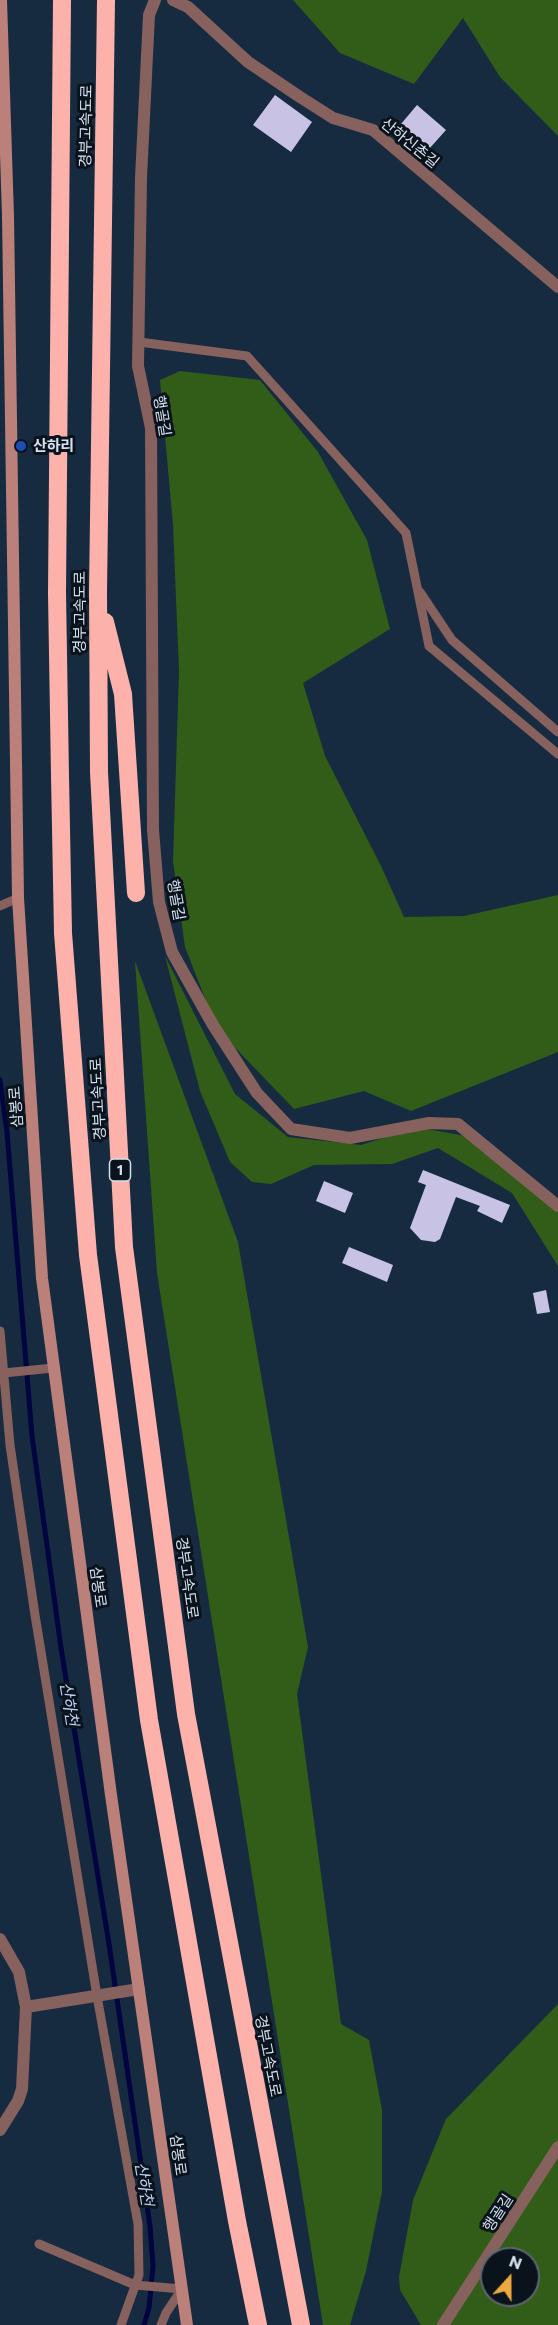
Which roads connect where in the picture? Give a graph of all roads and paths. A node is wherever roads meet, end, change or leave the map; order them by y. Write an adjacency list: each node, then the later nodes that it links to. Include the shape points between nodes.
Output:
1 (1, 0): 8 (main road, 삼봉로, via 8,216)
2 (62, 0): 32 (highway, 경부고속도로, via 57,558 60,798 63,933 87,1244 149,1720)
3 (106, 0): 10 (highway, 경부고속도로 / 1)
4 (155, 0): 7 (street, 행골길, via 149,15 141,178)
5 (173, 0): 6 (street, 산하신촌길, via 188,7 248,62 300,97 333,118 373,130)
6 (558, 287)
7 (139, 342): 9 (lane, via 247,356 406,534); 16 (street, 행골길, via 138,366 151,428 153,830 159,902 172,952 257,1093 291,1129 350,1138 429,1123 458,1124)
8 (5, 409): 14 (main road, 삼봉로)
9 (417, 587): 11 (lane, via 452,640); 12 (lane, via 429,646)
10 (98, 592): 13 (highway, via 123,694); 33 (highway, 경부고속도로 / 1, via 99,772 124,1247 186,1714)
11 (558, 732)
12 (558, 754)
13 (136, 893)
14 (18, 898): 15 (lane); 18 (main road, 삼봉로, via 42,1278)
15 (0, 906)
16 (558, 1206)
17 (0, 1331): 19 (lane)
18 (53, 1368): 19 (lane); 21 (main road, 삼봉로)
19 (4, 1373): 22 (lane, via 10,1445 35,1615)
20 (0, 1939): 23 (street, via 19,1972)
21 (139, 1989): 22 (street); 28 (main road, 삼봉로)
22 (101, 1995): 23 (street); 27 (lane, via 138,2224)
23 (26, 2007): 24 (street, via 22,2089)
24 (0, 2130)
25 (558, 2147): 34 (street, 행골길)
26 (39, 2244): 27 (lane)
27 (138, 2285): 28 (lane); 29 (lane)
28 (182, 2289): 30 (lane); 31 (main road, 삼봉로)
29 (121, 2325)
30 (161, 2325)
31 (187, 2325)
32 (258, 2325)
33 (301, 2325)
34 (443, 2325)

